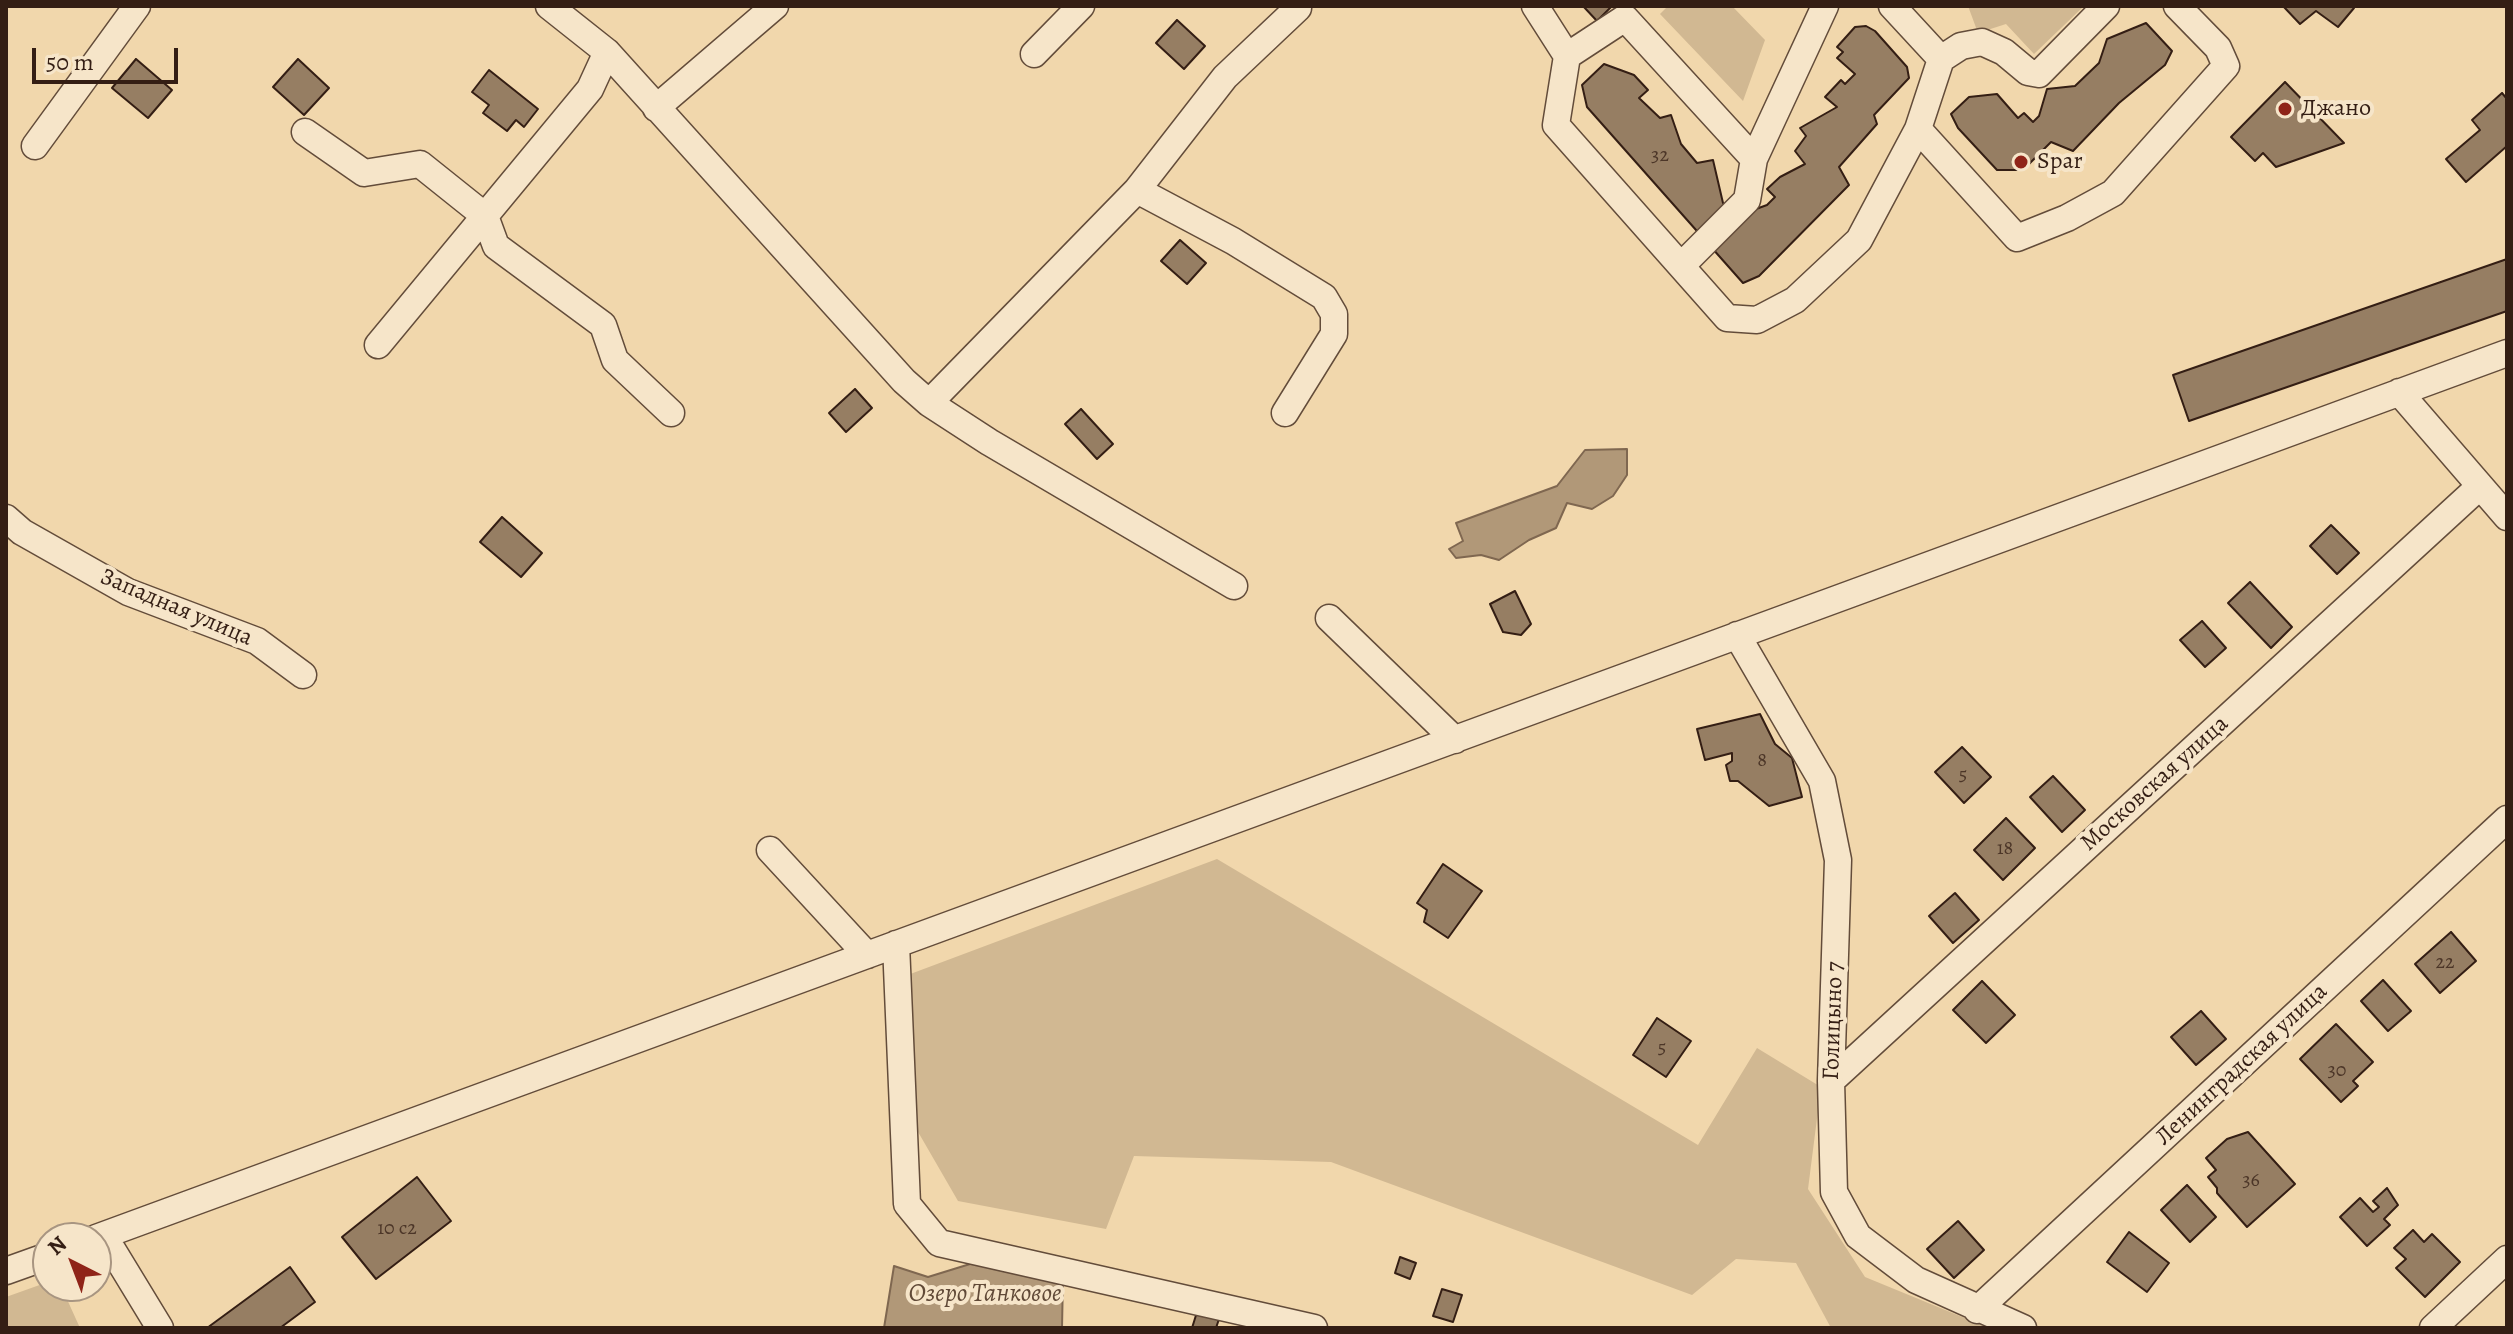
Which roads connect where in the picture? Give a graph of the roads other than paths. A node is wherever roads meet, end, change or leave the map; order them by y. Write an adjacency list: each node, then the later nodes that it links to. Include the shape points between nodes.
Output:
1 (549, 6): 12 (street)
2 (775, 6): 16 (street)
3 (1081, 6): 13 (street)
4 (1535, 6): 14 (street)
5 (1825, 6): 20 (street)
6 (1892, 6): 15 (street)
7 (2106, 6): 15 (street, via 2039,74 1982,42 1961,46)
8 (2177, 6): 17 (street, via 2218,48 2226,66 2113,193 2067,218 2017,238)
9 (1298, 8): 21 (street, via 1225,77)
10 (129, 9): 19 (street)
11 (1631, 12): 14 (street); 20 (street)
12 (607, 52): 16 (street); 22 (street, via 590,89)
13 (1034, 54)
14 (1567, 56): 23 (street, via 1556,125)
15 (1941, 59): 17 (street)
16 (656, 108): 27 (street)
17 (1918, 129): 23 (street, via 1859,240 1795,300 1757,320 1727,318)
18 (305, 132): 22 (street, via 364,173 420,164)
19 (35, 146)
20 (1754, 159): 23 (street, via 1747,200)
21 (1137, 190): 27 (street); 29 (street, via 1324,297 1334,314 1334,334)
22 (485, 216): 24 (street); 28 (street, via 496,246 603,325 615,360)
23 (1683, 264)
24 (378, 345)
25 (2507, 353): 26 (street)
26 (2399, 392): 30 (street); 35 (street)
27 (929, 403): 33 (street)
28 (671, 413)
29 (1285, 413)
30 (2479, 487): 31 (street); 42 (street, Московская улица)
31 (2507, 517)
32 (6, 518): 36 (street, Западная улица, via 128,592 257,641)
33 (1234, 586)
34 (1329, 618): 37 (street)
35 (1737, 635): 37 (street); 42 (street, Голицыно 7, via 1822,781 1838,860)
36 (303, 675)
37 (1455, 740): 40 (street)
38 (2507, 819): 48 (street, Ленинградская улица)
39 (770, 850): 41 (street)
40 (896, 944): 41 (street); 50 (street, via 907,1204 939,1243)
41 (867, 955): 43 (street)
42 (1831, 1081): 48 (street, Голицыно 7, via 1834,1192 1858,1236 1916,1280)
43 (112, 1233)
44 (112, 1255): 49 (street)
45 (2507, 1259): 52 (street)
46 (32, 1262): 47 (street)
47 (6, 1271)
48 (1977, 1310): 51 (street, Голицыно 7)
49 (160, 1328)
50 (1314, 1328)
51 (2023, 1328)
52 (2433, 1328)

